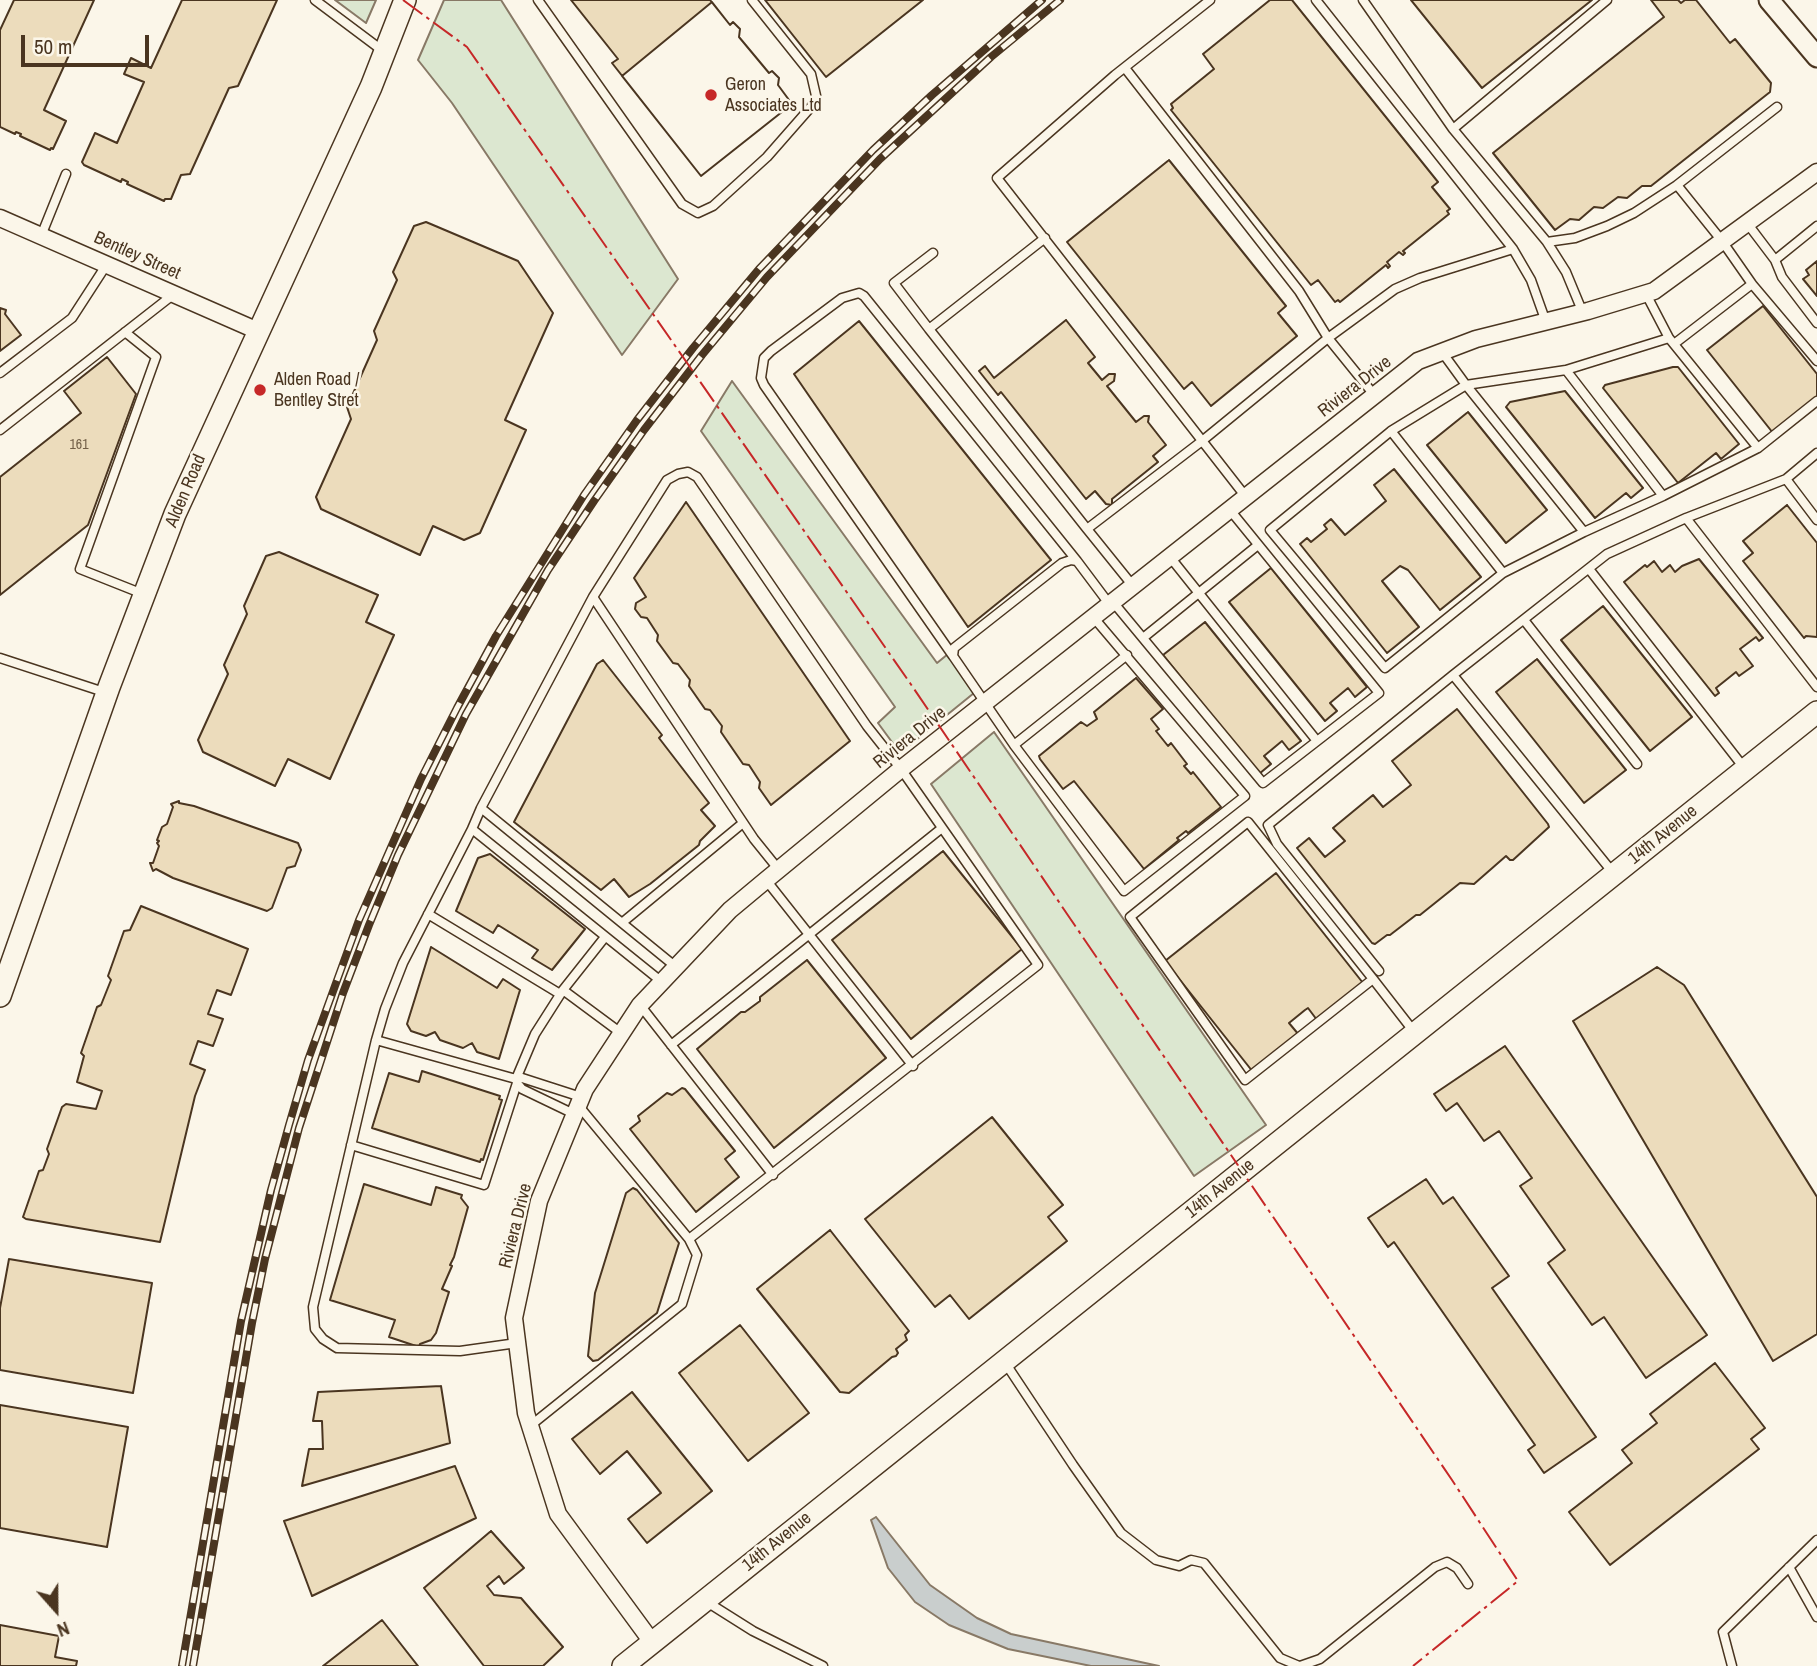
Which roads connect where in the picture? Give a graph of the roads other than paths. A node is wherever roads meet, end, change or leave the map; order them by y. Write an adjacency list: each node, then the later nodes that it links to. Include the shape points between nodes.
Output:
1 (315, 0): 10 (lane)
2 (405, 0): 10 (main road, Alden Road)
3 (538, 0): 4 (lane, via 682,204 698,213 713,206 767,157 817,100 811,74)
4 (752, 0)
5 (1210, 0): 12 (lane)
6 (1316, 0): 25 (lane)
7 (1363, 0): 14 (lane)
8 (1607, 0): 14 (lane)
9 (1769, 0): 11 (street)
10 (385, 52): 36 (main road, Alden Road)
11 (1817, 57)
12 (1125, 68): 22 (lane, via 997,178); 38 (lane, via 1299,290)
13 (1777, 107): 17 (lane)
14 (1452, 129): 24 (lane)
15 (1817, 172): 19 (street, Riviera Drive)
16 (66, 174): 21 (lane)
17 (1677, 185): 23 (lane); 24 (lane, via 1607,226)
18 (0, 218): 21 (street, Bentley Street)
19 (1747, 223): 23 (street, Riviera Drive); 27 (lane)
20 (1817, 226): 27 (lane)
21 (41, 236): 28 (street, Bentley Street)
22 (1045, 238): 35 (lane); 49 (lane)
23 (1722, 241): 29 (lane); 31 (street, Riviera Drive)
24 (1546, 242): 32 (lane, via 1566,272)
25 (1513, 249): 33 (lane, via 1531,280); 38 (lane, via 1395,289)
26 (933, 253): 35 (lane, via 894,284)
27 (1775, 260): 34 (lane, via 1782,277)
28 (107, 264): 30 (street, Bentley Street); 43 (lane, via 72,318)
29 (1752, 284): 39 (lane); 41 (lane)
30 (174, 294): 36 (street, Bentley Street); 37 (lane)
31 (1646, 294): 32 (street, Riviera Drive); 39 (lane)
32 (1583, 313): 33 (street, Riviera Drive)
33 (1546, 322): 40 (street, Riviera Drive)
34 (1817, 323)
35 (929, 329): 58 (lane)
36 (258, 331): 67 (main road, Alden Road)
37 (125, 332): 47 (lane); 67 (lane, via 156,357 80,569)
38 (1328, 338): 45 (lane); 49 (lane)
39 (1671, 341): 42 (lane); 50 (lane)
40 (1442, 352): 44 (lane); 45 (street, Riviera Drive, via 1418,362)
41 (1817, 361)
42 (1566, 370): 44 (lane); 53 (lane)
43 (0, 373)
44 (1466, 384): 48 (lane); 59 (lane)
45 (1375, 396): 54 (street, Riviera Drive)
46 (1817, 401): 50 (lane)
47 (0, 430)
48 (1391, 431): 64 (lane); 64 (lane, via 1270,530 1385,668)
49 (1202, 441): 54 (lane); 58 (lane)
50 (1758, 447): 53 (lane)
51 (1817, 453): 52 (lane)
52 (1786, 479): 56 (lane); 57 (lane)
53 (1663, 496): 59 (lane)
54 (1246, 497): 55 (street, Riviera Drive)
55 (1230, 510): 60 (lane); 61 (street, Riviera Drive)
56 (1686, 518): 63 (lane, via 1607,554); 77 (lane)
57 (1817, 520)
58 (1087, 529): 65 (lane)
59 (1584, 532): 64 (lane)
60 (1258, 545): 66 (lane); 81 (lane, via 1379,693)
61 (1170, 557): 65 (street, Riviera Drive); 66 (lane)
62 (1077, 561): 69 (lane); 74 (lane, via 1062,563 954,648); 74 (lane, via 864,296 842,298 771,351 764,358 764,385)
63 (1589, 569): 71 (lane); 85 (lane)
64 (1503, 573)
65 (1133, 586): 69 (street, Riviera Drive)
66 (1198, 592): 72 (lane); 81 (lane)
67 (144, 594): 78 (main road, Alden Road)
68 (593, 597): 84 (lane, via 667,480 688,472 697,477); 86 (lane); 87 (lane)
69 (1112, 603): 70 (street, Riviera Drive); 72 (lane)
70 (1094, 618): 73 (lane); 79 (street, Riviera Drive)
71 (1524, 620): 76 (lane); 83 (lane)
72 (1143, 638): 81 (lane, via 1263,783)
73 (1127, 655): 82 (lane); 82 (lane, via 1245,796 1124,891)
74 (953, 656): 79 (lane)
75 (0, 658): 78 (lane)
76 (1453, 675): 90 (lane); 97 (lane, via 1268,825 1277,844)
77 (1817, 687)
78 (107, 693): 101 (main road, Alden Road)
79 (986, 702): 82 (lane); 84 (street, Riviera Drive)
80 (1817, 712): 85 (main road, 14th Avenue)
81 (1317, 741)
82 (1014, 745)
83 (1637, 764)
84 (901, 769): 88 (lane); 91 (street, Riviera Drive)
85 (1745, 769): 90 (main road, 14th Avenue)
86 (481, 808): 89 (lane); 93 (lane)
87 (743, 823): 91 (lane); 93 (lane)
88 (942, 828): 94 (lane); 107 (lane, via 1038,965)
89 (472, 829): 92 (lane); 95 (lane)
90 (1614, 874): 104 (main road, 14th Avenue)
91 (773, 875): 94 (lane); 96 (street, Riviera Drive, via 730,910)
92 (428, 914): 100 (lane); 105 (lane, via 402,962)
93 (623, 922): 96 (lane)
94 (809, 934): 106 (lane); 107 (lane)
95 (605, 937): 99 (lane); 100 (lane)
96 (676, 967): 99 (street, Riviera Drive)
97 (1379, 971)
98 (1373, 979): 98 (lane, via 1248,822 1130,917 1245,1080); 104 (lane)
99 (662, 982): 102 (street, Riviera Drive)
100 (562, 992): 103 (lane); 108 (lane, via 535,1034)
101 (0, 996)
102 (640, 1005): 103 (street, Riviera Drive); 106 (lane)
103 (621, 1033): 109 (street, Riviera Drive)
104 (1415, 1033): 114 (main road, 14th Avenue)
105 (376, 1040): 108 (lane); 110 (lane)
106 (671, 1045): 111 (lane)
107 (913, 1066): 111 (lane)
108 (517, 1080): 109 (lane); 109 (lane, via 522,1090); 110 (lane, via 484,1185)
109 (578, 1105): 112 (lane); 113 (street, Riviera Drive, via 539,1200 514,1318)
110 (351, 1145): 113 (lane, via 313,1307 315,1329 323,1339 337,1348 460,1351)
111 (773, 1175): 112 (lane)
112 (689, 1239): 115 (lane, via 697,1255 682,1304)
113 (517, 1343): 115 (street, Riviera Drive)
114 (1004, 1361): 119 (main road, 14th Avenue); 124 (lane, via 1121,1533 1156,1560 1179,1566 1191,1560 1203,1563 1280,1658)
115 (530, 1426): 121 (street, Riviera Drive, via 558,1514)
116 (1817, 1540): 117 (lane)
117 (1789, 1567): 120 (lane); 125 (lane, via 1723,1632)
118 (1468, 1584): 124 (lane, via 1447,1562 1435,1567 1320,1658)
119 (704, 1600): 121 (main road, 14th Avenue); 123 (lane)
120 (1817, 1617)
121 (652, 1642): 122 (main road, 14th Avenue)
122 (623, 1666)
123 (823, 1666)
124 (1300, 1666)
125 (1732, 1666)

